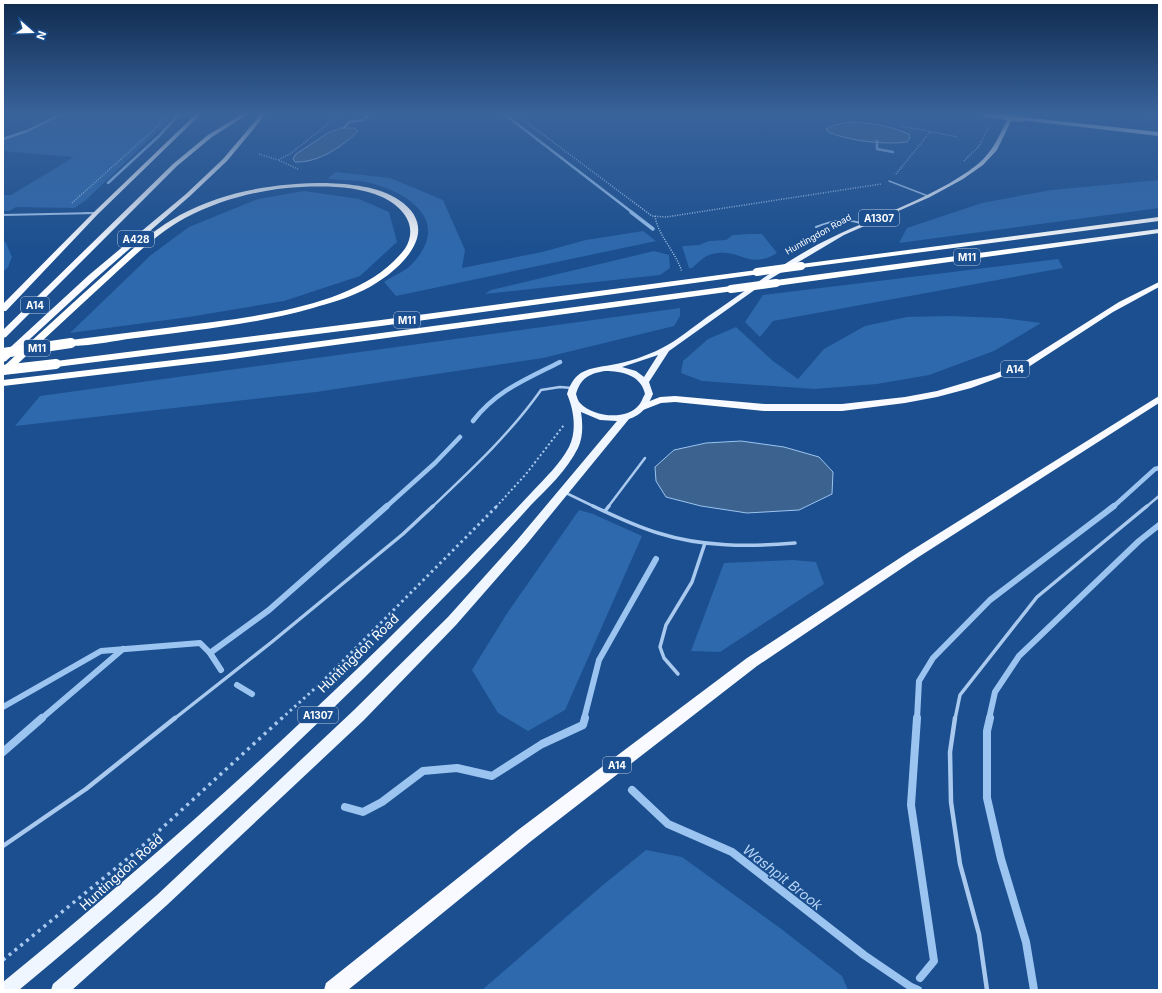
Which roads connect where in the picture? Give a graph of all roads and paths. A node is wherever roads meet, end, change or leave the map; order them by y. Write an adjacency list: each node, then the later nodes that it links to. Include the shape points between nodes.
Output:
1 (120, 159): 14 (path)
2 (152, 159): 15 (highway)
3 (184, 159): 27 (highway, A14, via 163,176)
4 (227, 159): 30 (highway, A428)
5 (578, 159): 17 (path, via 642,210)
6 (908, 159): 12 (path)
7 (966, 159): 10 (path)
8 (985, 159): 13 (main road, Huntingdon Road / A1307, via 961,178)
9 (278, 160): 11 (path)
10 (961, 164)
11 (298, 169)
12 (889, 182): 13 (lane); 17 (path, via 666,217)
13 (928, 196): 19 (main road, Huntingdon Road / A1307)
14 (70, 204)
15 (96, 213): 16 (lane); 24 (highway)
16 (3, 215)
17 (655, 216): 22 (path, via 656,224 676,255)
18 (1159, 219): 32 (highway, M11, bridge)
19 (864, 224): 20 (lane, via 841,218); 28 (main road, Huntingdon Road / A1307, via 810,252 768,278)
20 (816, 227)
21 (1159, 231): 34 (highway, M11, bridge, via 232,356)
22 (682, 272)
23 (1159, 284): 38 (highway, A14, via 1098,318 1028,363 987,380 948,392 852,407 778,408 675,399 660,400)
24 (12, 302): 25 (highway); 26 (highway)
25 (3, 309)
26 (3, 314)
27 (3, 335)
28 (666, 349): 31 (main road, Huntingdon Road / A1307); 33 (main road, Huntingdon Road / A1307)
29 (3, 352): 32 (highway, M11, bridge, via 71,344 221,324 287,312 332,299 373,282 394,267 414,239 413,221 407,210 388,197 344,186 286,186 218,201 181,218 154,235 85,296)
30 (3, 359)
31 (611, 368): 33 (main road, via 630,372); 35 (main road, via 587,372 578,378)
32 (3, 371)
33 (645, 382): 38 (main road, via 649,394)
34 (3, 384)
35 (572, 388): 37 (main road); 48 (lane, via 541,390 523,415 487,454 403,534 92,784)
36 (1159, 399): 52 (highway, A14, via 913,555 752,662 524,836)
37 (575, 403): 39 (main road, via 598,417); 50 (main road, Huntingdon Road / A1307, via 580,424 573,447 547,482 497,536 279,752 83,927)
38 (643, 407): 39 (main road)
39 (626, 416): 42 (main road, A1307)
40 (565, 419): 49 (path, via 565,424 554,441 486,518 321,684 138,850)
41 (645, 458): 44 (lane)
42 (563, 492): 44 (lane); 51 (main road, A1307, via 452,621 359,715 162,900)
43 (1159, 496): 53 (lane, via 1037,597 960,695 950,752 951,802 960,864 979,934)
44 (605, 511): 45 (lane, via 646,529)
45 (705, 543): 46 (lane, via 751,546); 47 (lane, via 692,582 666,625 660,647 664,658)
46 (795, 543)
47 (678, 674)
48 (3, 846)
49 (3, 960)
50 (6, 990)
51 (60, 990)
52 (333, 990)
53 (987, 990)

